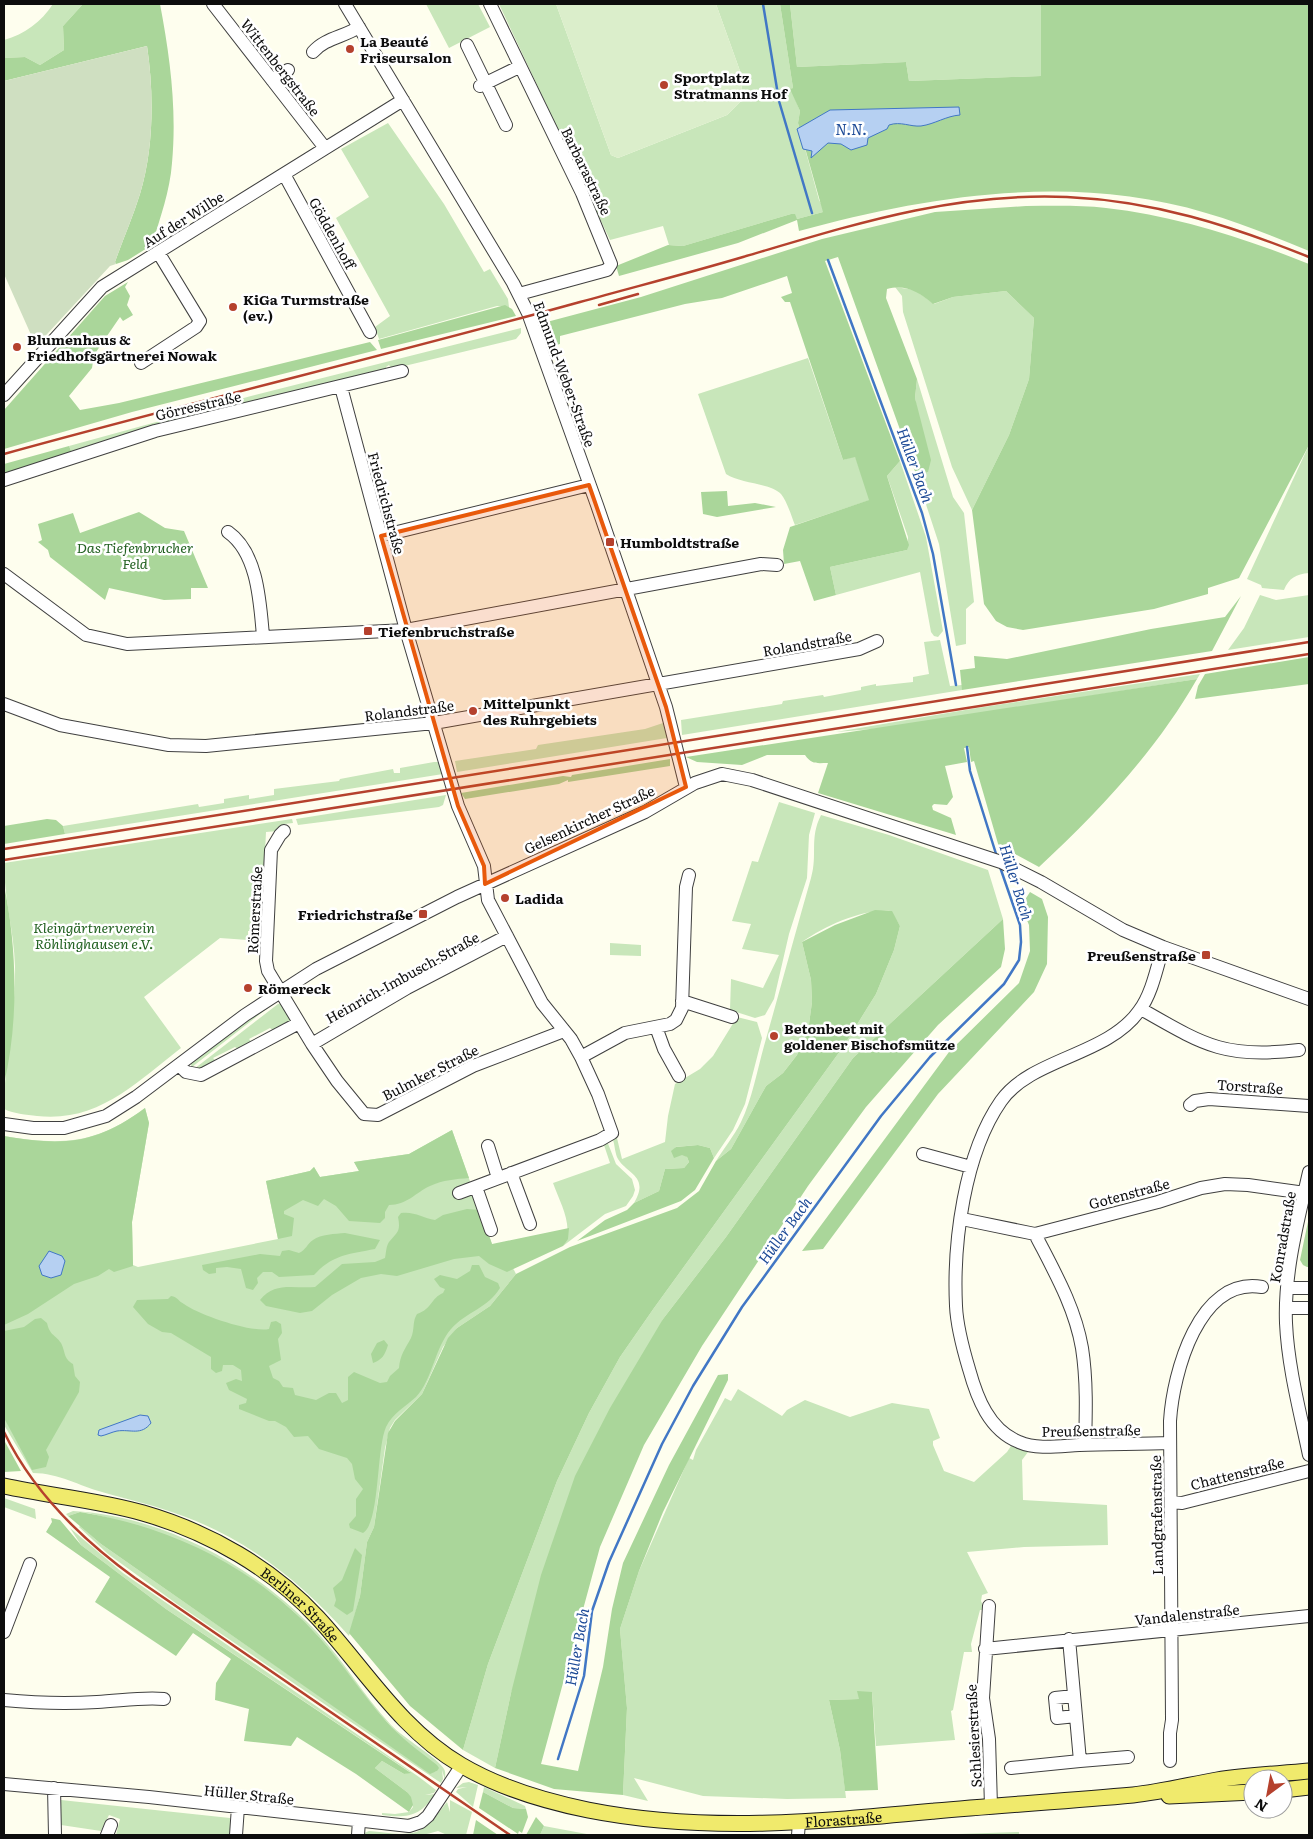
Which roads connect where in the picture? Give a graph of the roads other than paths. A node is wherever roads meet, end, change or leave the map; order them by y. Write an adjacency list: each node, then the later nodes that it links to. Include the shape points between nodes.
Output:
1 (213, 4): 9 (street, Wittenbergstraße)
2 (344, 4): 4 (street, Edmund-Weber-Straße)
3 (490, 4): 7 (street, Barbarastraße)
4 (359, 27): 6 (street, via 334,37); 11 (street, Edmund-Weber-Straße)
5 (467, 45): 10 (street)
6 (313, 52)
7 (519, 67): 10 (street); 16 (street, Barbarastraße, via 582,193 611,264 607,270)
8 (288, 70): 9 (street)
9 (272, 80): 13 (street, Wittenbergstraße)
10 (483, 85): 12 (street)
11 (403, 100): 13 (street, Auf der Wilbe); 16 (street, Edmund-Weber-Straße)
12 (506, 125)
13 (325, 148): 14 (street, Auf der Wilbe)
14 (284, 174): 15 (street, Auf der Wilbe); 17 (street, Göddenhoff)
15 (158, 252): 18 (street, via 200,321 196,327); 21 (street, Auf der Wilbe, via 99,290)
16 (519, 294): 23 (street, Edmund-Weber-Straße)
17 (370, 332)
18 (141, 363)
19 (402, 371): 20 (street, Görresstraße)
20 (340, 387): 22 (street, Görresstraße, via 155,431); 25 (street, Friedrichstraße)
21 (4, 396)
22 (4, 480)
23 (589, 484): 25 (street); 28 (street, Edmund-Weber-Straße)
24 (228, 532): 30 (street, via 239,541 256,581)
25 (381, 536): 29 (street, Friedrichstraße)
26 (777, 565): 28 (street, via 761,564)
27 (4, 574): 30 (street, via 79,631 96,639 127,644)
28 (625, 589): 29 (street); 32 (street, Edmund-Weber-Straße)
29 (406, 630): 30 (street); 34 (street, Friedrichstraße)
30 (263, 636)
31 (876, 641): 32 (street, Rolandstraße, via 858,649)
32 (658, 685): 34 (street, Rolandstraße); 35 (street, Edmund-Weber-Straße)
33 (4, 704): 34 (street, Rolandstraße, via 60,725 184,747)
34 (434, 723): 38 (street, Friedrichstraße, via 458,806 484,866)
35 (686, 787): 38 (street, Gelsenkircher Straße, via 645,812); 40 (street, Gelsenkircher Straße, via 713,776 740,776 979,854 1041,882 1123,930)
36 (284, 831): 41 (street, Römerstraße, via 271,850 266,961 270,977)
37 (689, 875): 43 (street)
38 (485, 884): 39 (street, via 488,900); 41 (street, Gelsenkircher Straße)
39 (507, 936): 48 (street, via 542,1003); 49 (street, Heinrich-Imbusch-Straße, via 407,988)
40 (1164, 947): 42 (street, Gelsenkircher Straße); 44 (street, Preußenstraße)
41 (280, 991): 46 (street, Bulmker Straße); 52 (street, Gelsenkircher Straße)
42 (1309, 999)
43 (682, 1001): 45 (street); 47 (street, via 676,1020)
44 (1141, 1009): 50 (street, via 1218,1048 1259,1054); 59 (street, Preußenstraße, via 1112,1036 1012,1089 991,1118)
45 (732, 1017)
46 (299, 1023): 49 (street, Bulmker Straße); 52 (street, via 201,1074 186,1072)
47 (656, 1027): 51 (street, via 625,1033); 53 (street)
48 (564, 1031): 49 (street, Bulmker Straße, via 473,1066 396,1107 370,1116 358,1109); 51 (street)
49 (312, 1044)
50 (1299, 1050)
51 (581, 1057): 61 (street, via 612,1133)
52 (179, 1065): 56 (street, Gelsenkircher Straße, via 124,1106 88,1123 46,1129)
53 (679, 1076)
54 (1190, 1105): 55 (street, Torstraße, via 1209,1099)
55 (1309, 1106)
56 (4, 1124)
57 (488, 1146): 62 (street)
58 (923, 1154): 59 (street)
59 (971, 1167): 66 (street, Preußenstraße)
60 (1309, 1172): 65 (street, Konradstraße)
61 (512, 1173): 62 (street); 67 (street)
62 (498, 1178): 63 (street)
63 (476, 1187): 64 (street); 68 (street)
64 (459, 1193)
65 (1304, 1193): 69 (street, Gotenstraße, via 1226,1184); 71 (street, Konradstraße)
66 (962, 1219): 69 (street, Gotenstraße); 76 (street, Preußenstraße, via 956,1259 956,1307 965,1356 983,1407 999,1429 1019,1442 1035,1446)
67 (530, 1224)
68 (491, 1230)
69 (1035, 1234): 76 (street, via 1063,1288 1082,1347)
70 (1262, 1287): 75 (street, Landgrafenstraße, via 1241,1286 1225,1293 1197,1326 1173,1392)
71 (1288, 1288): 72 (street); 73 (street, Konradstraße)
72 (1309, 1288)
73 (1287, 1308): 74 (street); 77 (street, Konradstraße, via 1289,1351)
74 (1309, 1308)
75 (1170, 1443): 76 (street, Preußenstraße); 80 (street, Landgrafenstraße)
76 (1085, 1445)
77 (1309, 1455)
78 (1309, 1471): 80 (street, Chattenstraße)
79 (4, 1486): 95 (main road, Berliner Straße, via 142,1513 178,1525 238,1554 288,1590 315,1615 411,1727)
80 (1171, 1502): 84 (street, Landgrafenstraße)
81 (30, 1564): 85 (street)
82 (989, 1606): 87 (street, Schlesierstraße)
83 (1309, 1616): 84 (street, Vandalenstraße)
84 (1172, 1631): 86 (street, Vandalenstraße); 94 (street, Landgrafenstraße)
85 (4, 1632)
86 (1069, 1639): 87 (street, Vandalenstraße); 88 (street)
87 (985, 1648): 105 (street, Schlesierstraße, via 983,1698 989,1739)
88 (1074, 1696): 91 (street); 91 (street, via 1055,1698 1057,1718)
89 (164, 1699): 90 (street, via 144,1697 46,1704)
90 (4, 1700)
91 (1076, 1716): 93 (street)
92 (1128, 1757): 93 (street)
93 (1080, 1761): 96 (street)
94 (1170, 1761)
95 (462, 1765): 104 (main road, Berliner Straße, via 497,1784); 107 (street, Hüller Straße, via 421,1822 409,1826)
96 (1011, 1768)
97 (1309, 1771): 103 (main road, Florastraße, via 1222,1779)
98 (4, 1784): 100 (street, Hüller Straße)
99 (1309, 1787): 101 (main road)
100 (54, 1788): 106 (street, Hüller Straße); 109 (street)
101 (1293, 1789)
102 (1243, 1793): 103 (main road, Florastraße, via 1174,1797)
103 (1137, 1795): 105 (main road, Florastraße)
104 (552, 1802): 108 (main road, Florastraße, via 620,1816 679,1823)
105 (991, 1806): 108 (main road, Florastraße)
106 (238, 1808): 107 (street, Hüller Straße); 110 (street)
107 (359, 1821): 111 (street)
108 (798, 1829)
109 (56, 1835)
110 (236, 1835)
111 (358, 1835)

